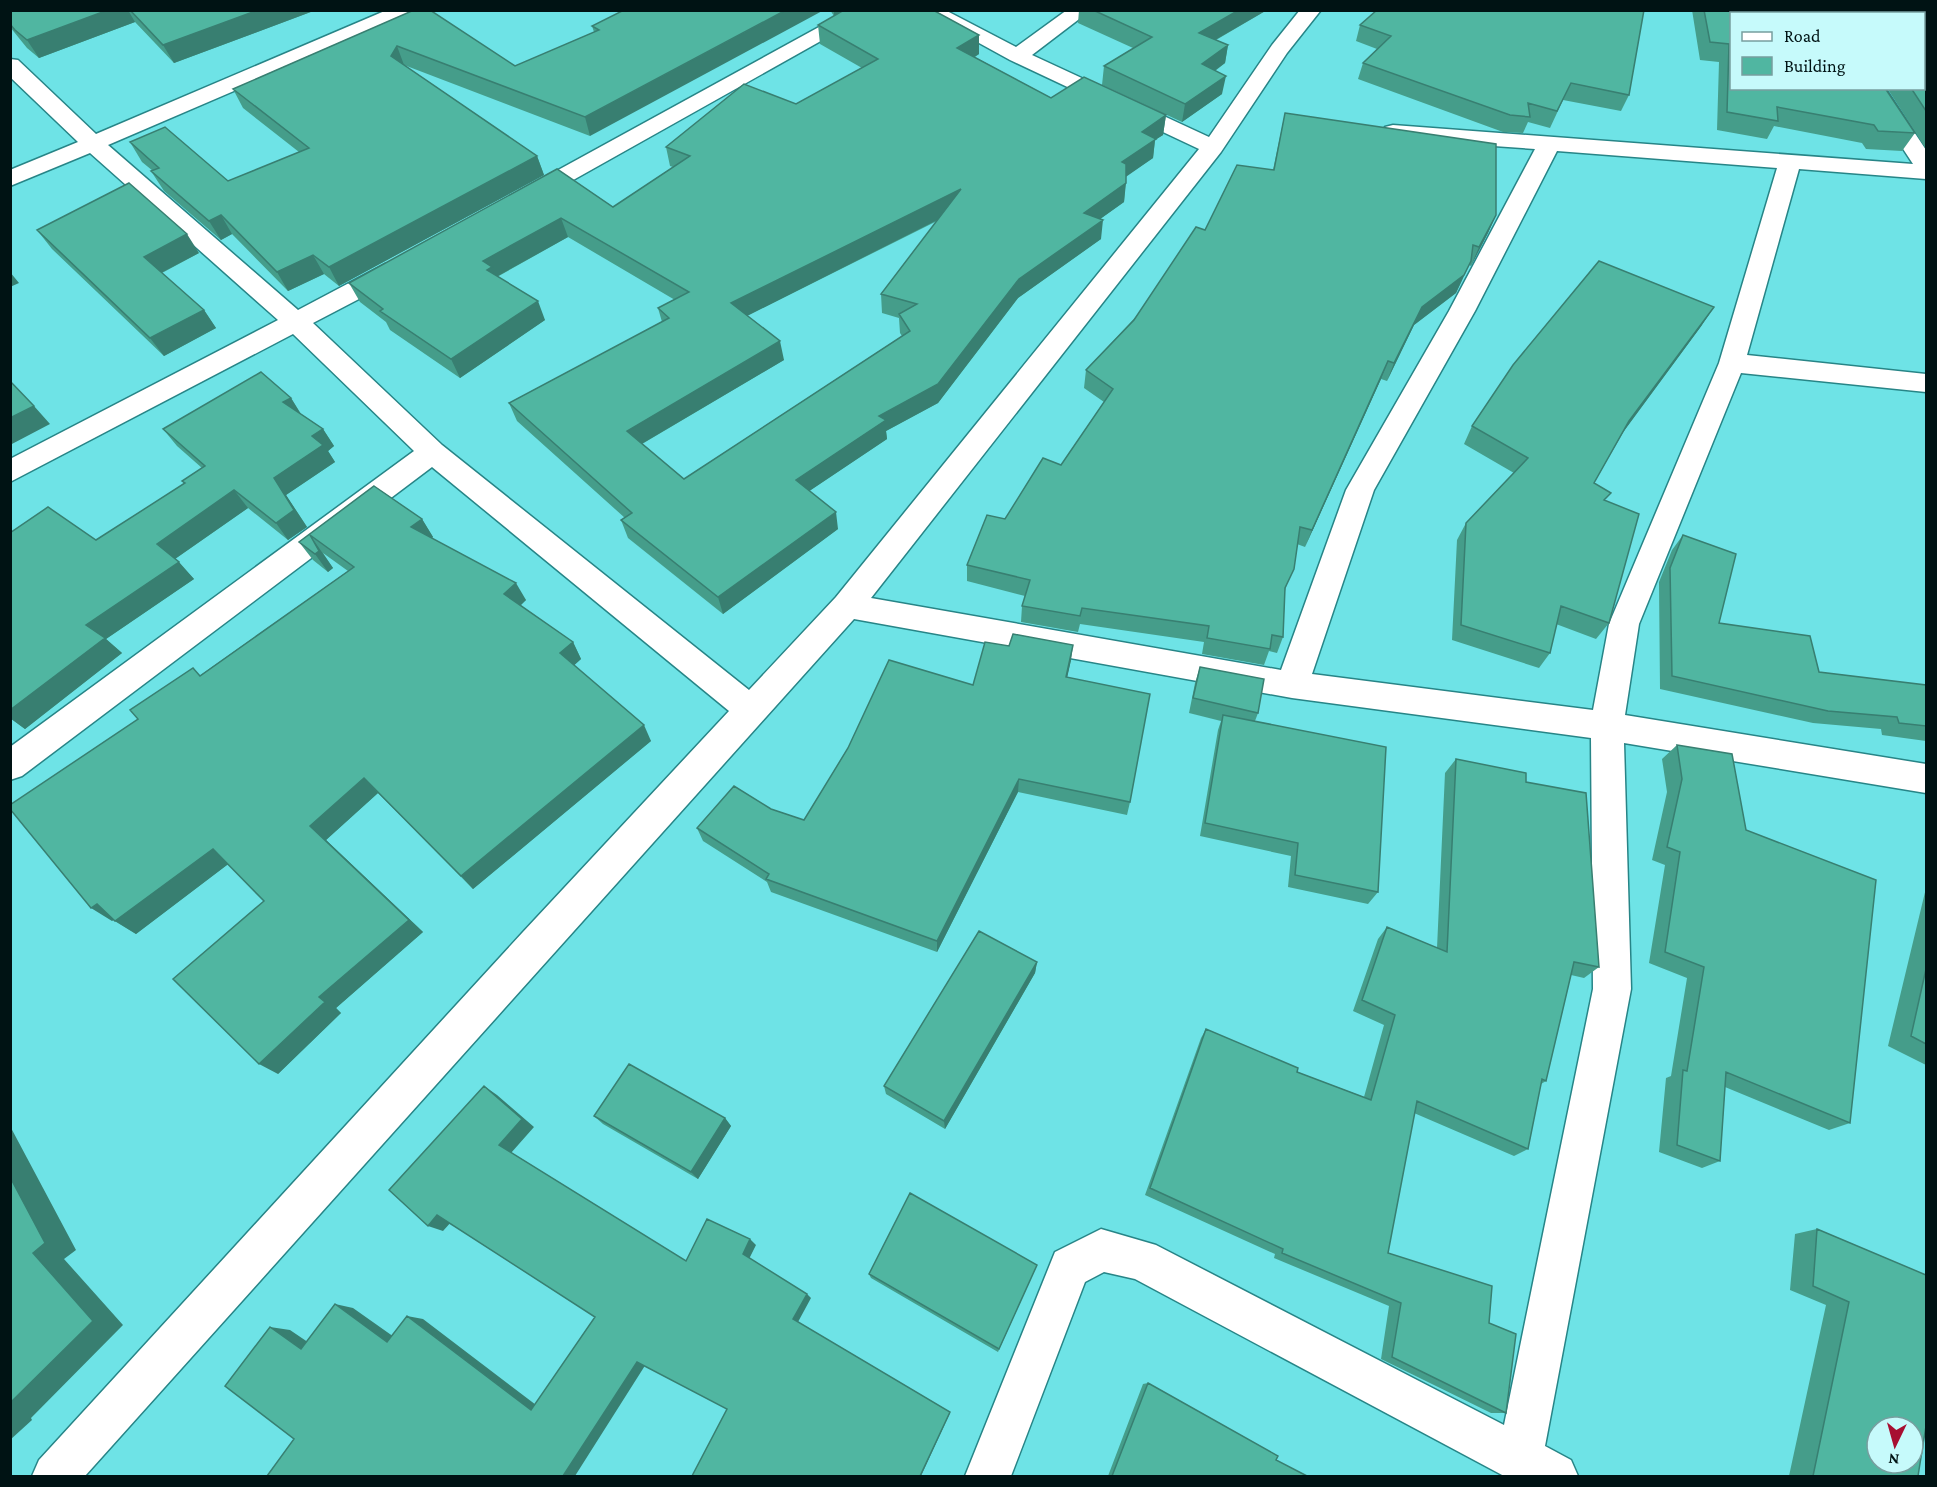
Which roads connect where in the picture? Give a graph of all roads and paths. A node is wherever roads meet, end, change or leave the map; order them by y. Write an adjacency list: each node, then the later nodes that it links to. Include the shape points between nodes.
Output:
1 (406, 10): 11 (street)
2 (866, 10): 16 (street)
3 (929, 10): 6 (street)
4 (1081, 10): 6 (street)
5 (1311, 10): 12 (street, via 1279,49)
6 (1017, 56): 12 (street)
7 (10, 65): 11 (street)
8 (1875, 90): 14 (street)
9 (1375, 131): 10 (street)
10 (1550, 142): 13 (street); 24 (street, via 1462,311 1360,490)
11 (93, 144): 15 (street); 18 (street)
12 (1213, 147): 23 (street)
13 (1790, 161): 14 (street); 19 (street)
14 (1926, 170)
15 (10, 179)
16 (504, 209)
17 (411, 261): 18 (street)
18 (297, 323): 21 (street); 22 (street)
19 (1732, 363): 20 (street); 26 (street, via 1624,624)
20 (1926, 383)
21 (432, 452): 25 (street); 27 (street)
22 (10, 472)
23 (847, 606): 24 (street); 25 (street)
24 (1292, 685): 26 (street)
25 (752, 711): 30 (street)
26 (1607, 726): 28 (street); 29 (street, via 1612,989)
27 (10, 766)
28 (1926, 778)
29 (1537, 1468): 31 (street, via 1141,1260 1101,1250 1071,1267)
30 (55, 1476)
31 (988, 1476)

